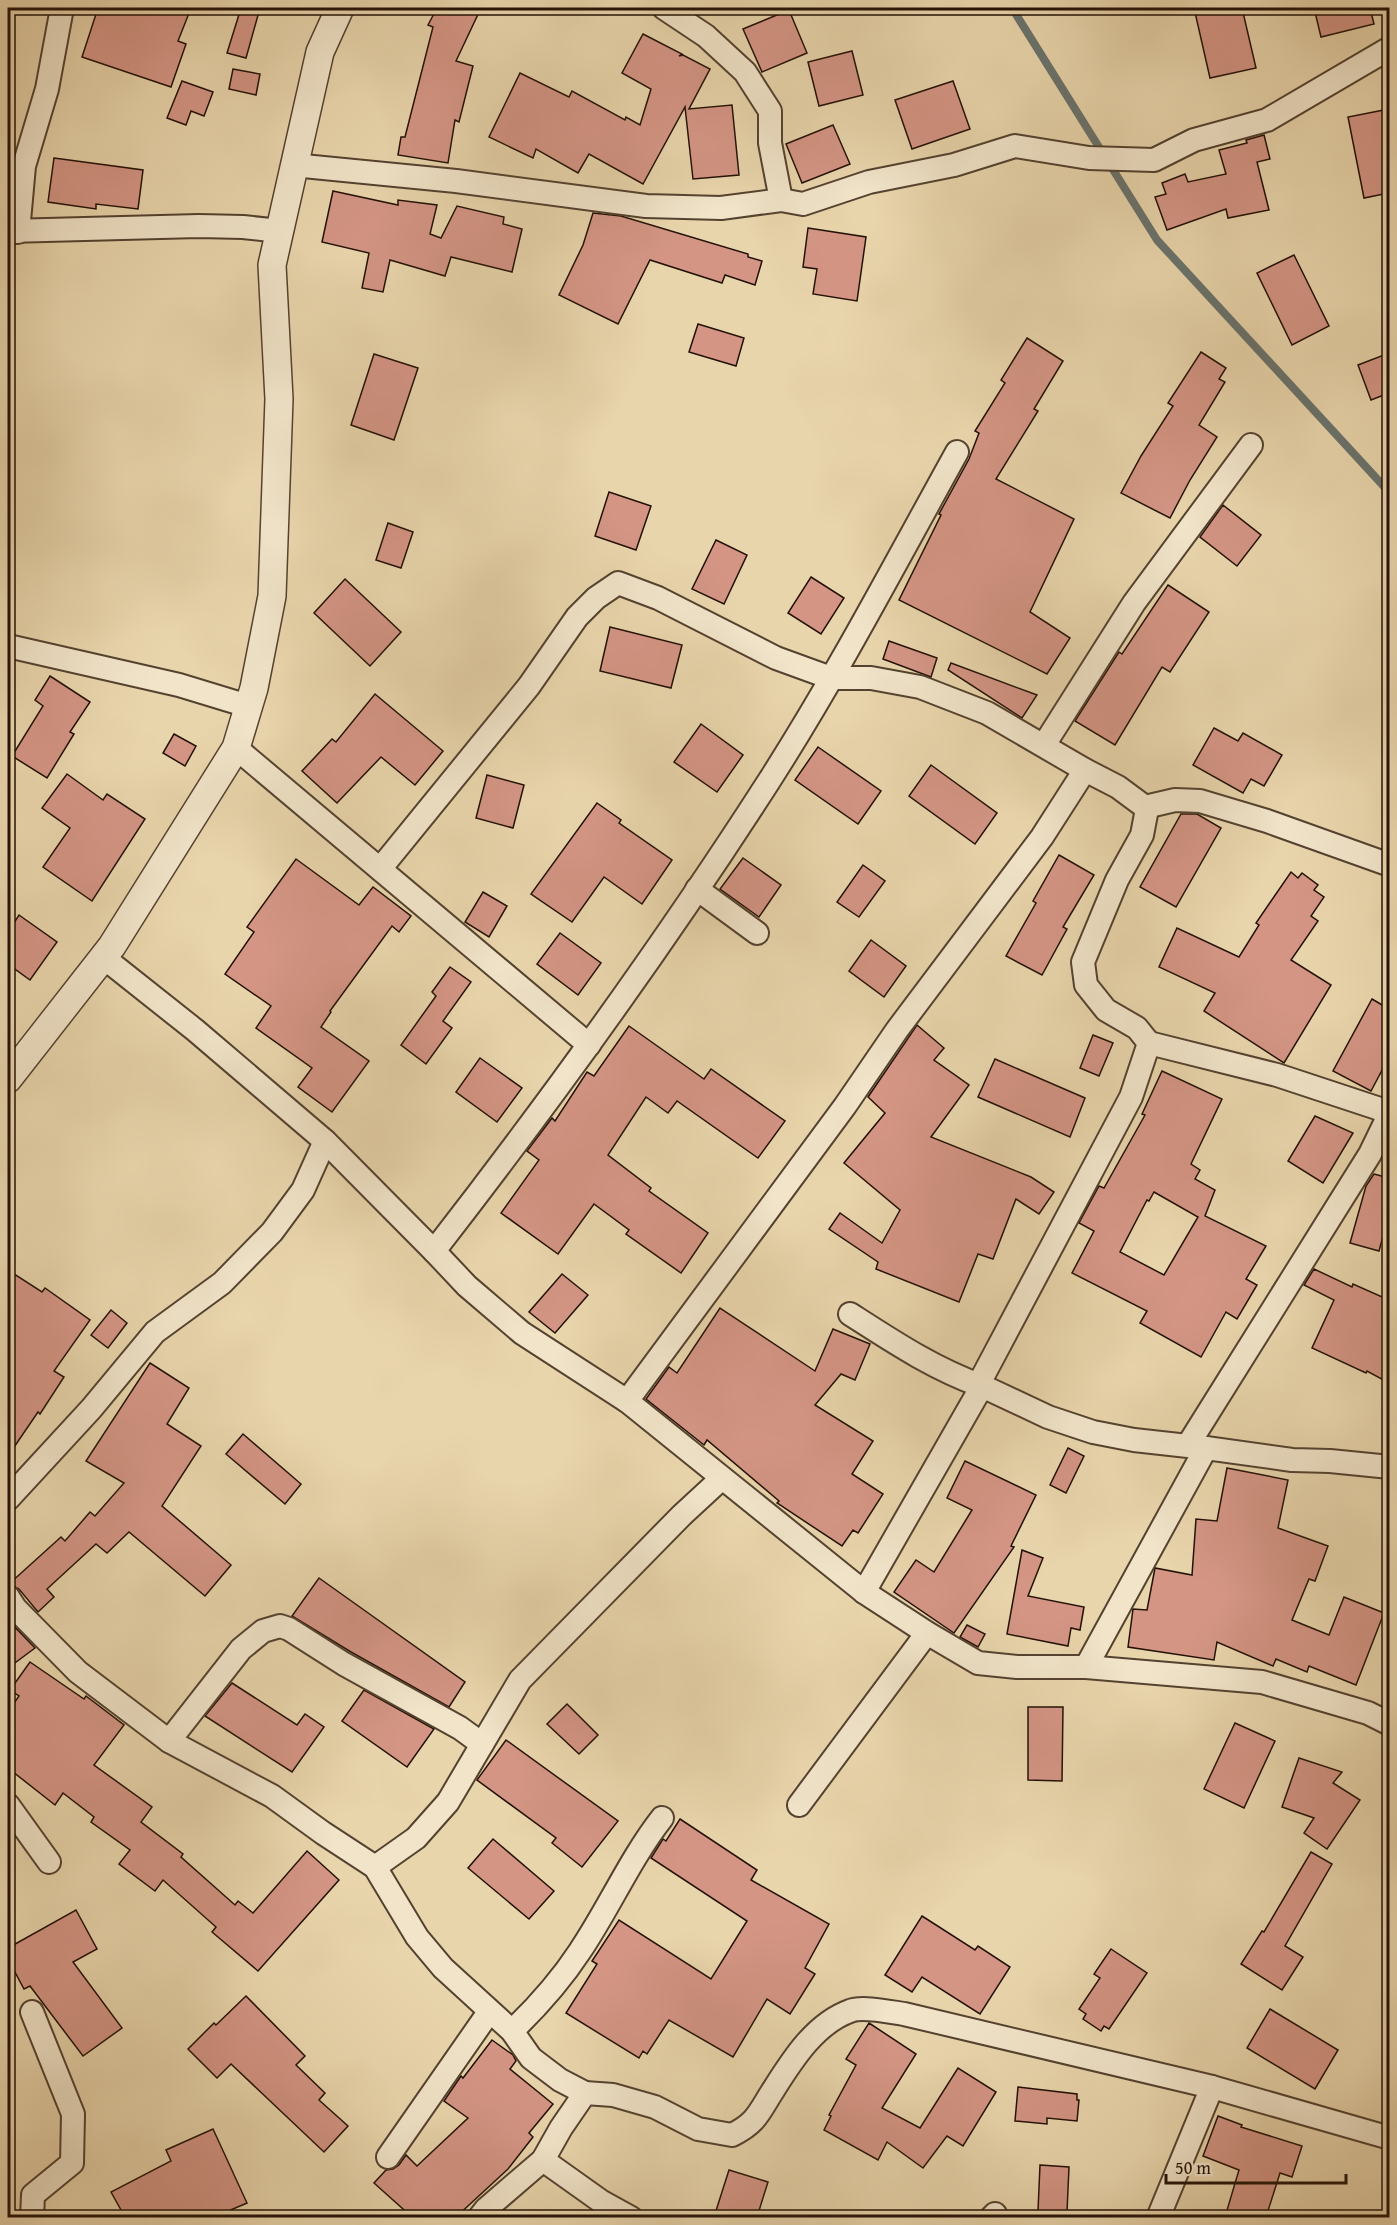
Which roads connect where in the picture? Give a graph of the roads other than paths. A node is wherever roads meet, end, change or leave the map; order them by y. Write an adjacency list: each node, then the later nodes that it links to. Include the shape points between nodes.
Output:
1 (62, 8): 8 (street, via 47,89 24,166)
2 (340, 8): 5 (street, via 320,52)
3 (664, 8): 6 (street, via 706,36 745,72 771,111 770,143)
4 (1389, 48): 6 (street, via 1267,120 1194,140 1154,160 1089,158 1015,146 803,204)
5 (293, 165): 6 (street, via 646,206 722,207); 7 (street)
6 (781, 200)
7 (280, 231): 8 (street, via 199,226); 13 (street, via 272,265 279,399 272,596)
8 (13, 232)
9 (1251, 445): 14 (street, via 1134,603)
10 (957, 452): 12 (street)
11 (8, 646): 13 (street, via 168,682)
12 (831, 678): 14 (street, via 871,678 920,687 987,712); 19 (street, via 776,658 658,598 618,583 577,617 501,722); 20 (street, via 770,780)
13 (248, 706): 15 (street)
14 (1044, 745): 16 (street)
15 (236, 748): 19 (street); 22 (street)
16 (1085, 770): 17 (street); 31 (street, via 1042,837)
17 (1145, 807): 18 (street, via 1175,800 1200,801); 23 (street, via 1142,835 1117,880 1083,962 1086,985 1106,1010 1137,1028)
18 (1389, 865)
19 (380, 869): 24 (street)
20 (697, 889): 21 (street); 24 (street)
21 (757, 933)
22 (104, 957): 25 (street); 27 (street)
23 (1149, 1043): 26 (street, via 1276,1074 1380,1109); 30 (street, via 1131,1097)
24 (589, 1045): 28 (street)
25 (8, 1079)
26 (1389, 1116): 32 (street)
27 (325, 1141): 28 (street); 35 (street, via 303,1190 272,1232 222,1283 155,1332)
28 (434, 1251): 31 (street, via 522,1334)
29 (850, 1314): 30 (street, via 928,1362)
30 (981, 1386): 32 (street, via 1048,1417 1093,1432); 36 (street)
31 (627, 1401): 34 (street)
32 (1197, 1447): 33 (street, via 1292,1461); 39 (street)
33 (1389, 1467)
34 (721, 1479): 36 (street); 42 (street, via 520,1680)
35 (8, 1499)
36 (864, 1592): 38 (street)
37 (8, 1597): 41 (street, via 78,1672)
38 (927, 1634): 39 (street, via 978,1663); 44 (street)
39 (1086, 1666): 40 (street, via 1262,1682 1368,1713)
40 (1389, 1724)
41 (169, 1741): 42 (street, via 241,1649 262,1631 280,1626); 47 (street, via 272,1796)
42 (482, 1744): 47 (street, via 448,1802 416,1838)
43 (8, 1805): 46 (street)
44 (799, 1805)
45 (662, 1818): 50 (street, via 647,1836 580,1951 539,2005)
46 (49, 1862)
47 (375, 1867): 49 (street, via 417,1937)
48 (32, 2012): 56 (street, via 73,2114 72,2163 33,2195)
49 (489, 2012): 50 (street); 54 (street)
50 (512, 2031): 52 (street, via 531,2058)
51 (1212, 2087): 52 (street, via 904,2014 851,2010 818,2030 790,2064 755,2120 732,2135 698,2129 655,2108 613,2096); 53 (street); 59 (street)
52 (585, 2093): 55 (street)
53 (1387, 2132)
54 (388, 2157)
55 (543, 2160): 57 (street); 58 (street, via 602,2202)
56 (32, 2217)
57 (479, 2217)
58 (631, 2217)
59 (1158, 2217)

